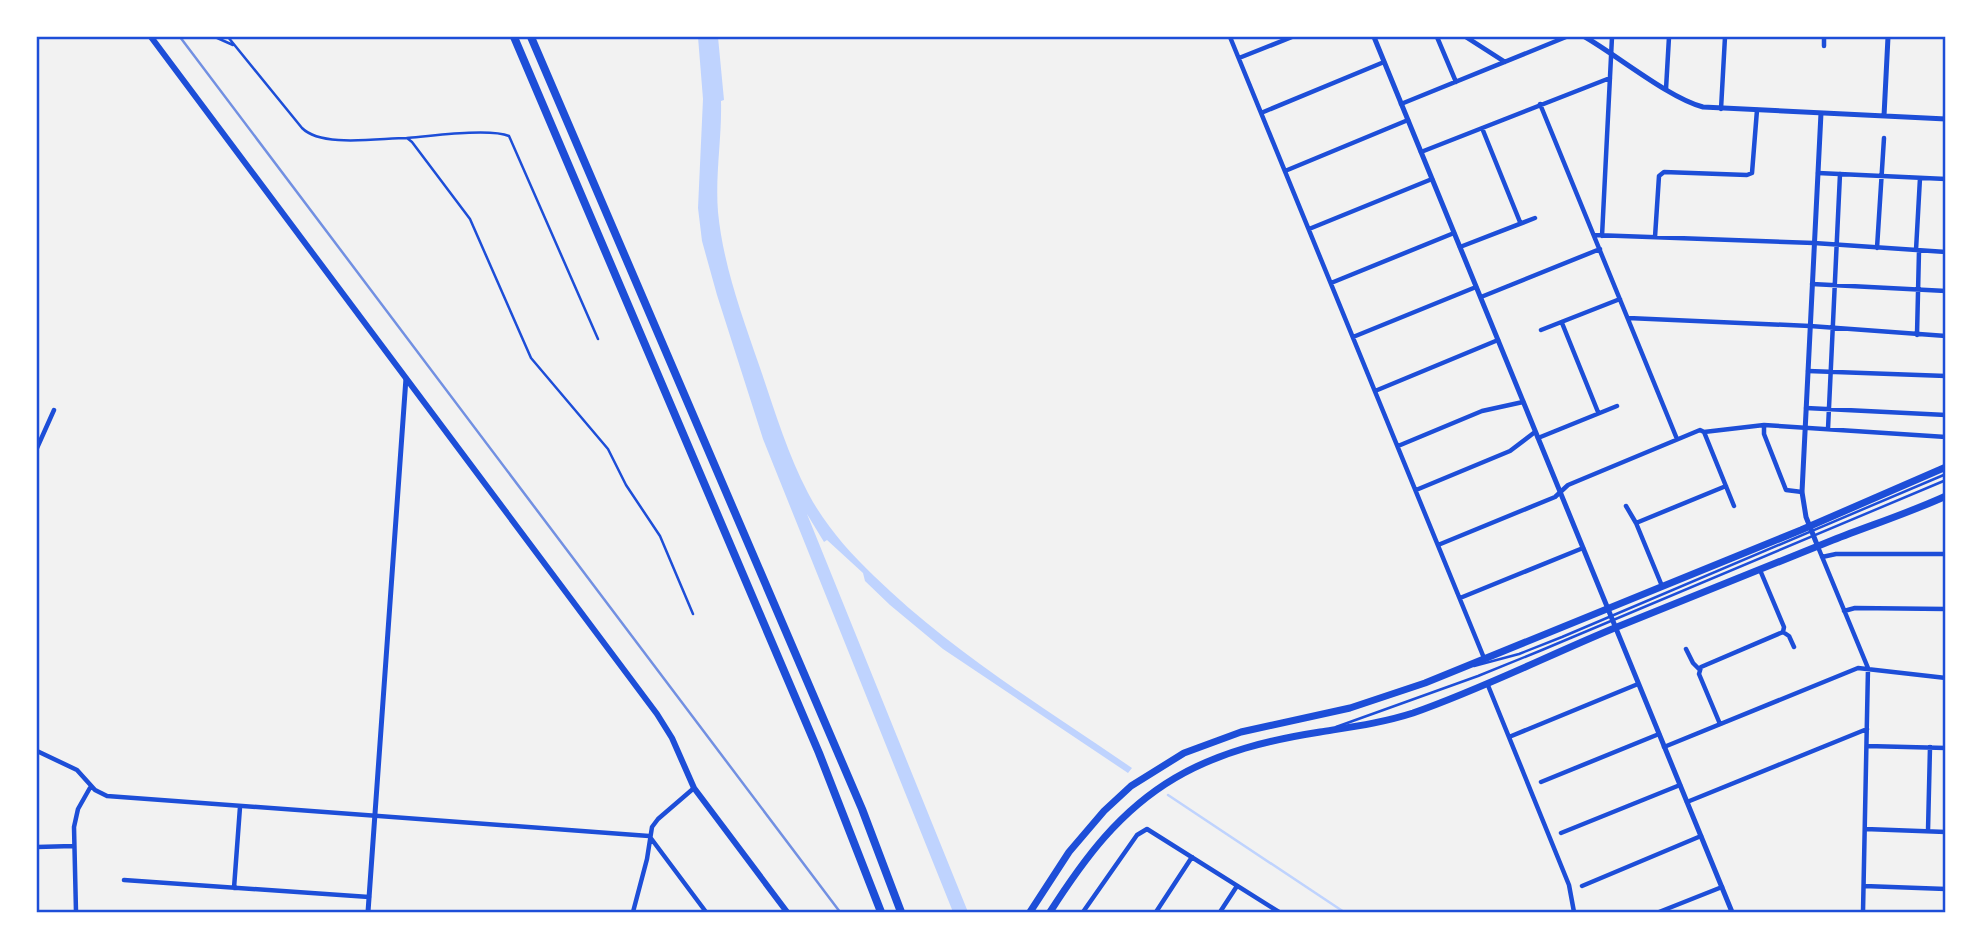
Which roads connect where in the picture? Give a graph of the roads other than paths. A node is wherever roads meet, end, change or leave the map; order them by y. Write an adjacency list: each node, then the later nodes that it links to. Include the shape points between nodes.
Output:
1 (151, 37): 83 (main road)
2 (215, 37): 18 (lane)
3 (228, 37): 18 (lane)
4 (514, 37): 174 (highway, via 819,753)
5 (531, 37): 175 (highway, via 862,809)
6 (1230, 37): 21 (street)
7 (1292, 37): 21 (street)
8 (1374, 37): 22 (street)
9 (1437, 37): 25 (street)
10 (1466, 37): 23 (street)
11 (1566, 37): 23 (street)
12 (1585, 37): 20 (street)
13 (1612, 37): 20 (street)
14 (1670, 37): 26 (street)
15 (1725, 37): 30 (street)
16 (1825, 37): 19 (street)
17 (1888, 37): 34 (street)
18 (236, 46): 38 (lane, via 311,135 332,140)
19 (1824, 46)
20 (1611, 52): 24 (street); 26 (street)
21 (1239, 58): 32 (street)
22 (1384, 62): 28 (street); 32 (street)
23 (1505, 62): 25 (street)
24 (1610, 78): 29 (street); 53 (street)
25 (1456, 82): 28 (street)
26 (1666, 89): 30 (street, via 1698,106)
27 (1946, 93): 35 (street)
28 (1401, 104): 36 (street)
29 (1540, 104): 37 (street); 52 (street)
30 (1721, 109): 31 (street)
31 (1757, 110): 33 (street); 54 (street, via 1752,173 1664,172 1659,176)
32 (1261, 113): 41 (street)
33 (1821, 113): 34 (street); 42 (street)
34 (1884, 116): 35 (street)
35 (1946, 119)
36 (1408, 120): 40 (street); 41 (street)
37 (1482, 128): 40 (street); 49 (street)
38 (407, 138): 78 (lane, via 509,135); 123 (lane, via 470,219 531,358 603,440 654,526)
39 (1884, 138): 44 (street)
40 (1421, 152): 46 (street)
41 (1285, 171): 50 (street)
42 (1818, 173): 43 (street); 55 (street)
43 (1840, 174): 44 (street); 56 (street)
44 (1881, 176): 45 (street); 58 (street)
45 (1920, 178): 47 (street); 60 (street)
46 (1432, 179): 50 (street); 51 (street)
47 (1946, 179)
48 (1535, 218): 49 (street)
49 (1520, 222): 57 (street)
50 (1309, 229): 62 (street)
51 (1454, 233): 57 (street); 62 (street)
52 (1594, 235): 53 (street); 59 (street)
53 (1602, 236): 54 (street)
54 (1655, 237): 55 (street)
55 (1814, 243): 56 (street); 63 (street)
56 (1837, 246): 58 (street); 64 (street)
57 (1460, 247): 65 (street)
58 (1877, 248): 60 (street)
59 (1600, 249): 68 (street); 69 (street)
60 (1918, 251): 61 (street); 66 (street)
61 (1946, 252)
62 (1331, 283): 77 (street)
63 (1812, 284): 64 (street); 72 (street)
64 (1835, 285): 66 (street); 73 (street)
65 (1476, 287): 68 (street); 77 (street)
66 (1919, 289): 67 (street); 75 (street)
67 (1946, 291)
68 (1480, 298): 79 (street)
69 (1620, 299): 70 (street); 71 (street)
70 (1628, 318): 72 (street); 98 (street)
71 (1562, 323): 74 (street); 90 (street)
72 (1810, 326): 73 (street); 80 (street)
73 (1832, 328): 75 (street); 81 (street)
74 (1541, 330)
75 (1917, 335): 76 (street)
76 (1946, 336)
77 (1353, 337): 84 (street)
78 (598, 339)
79 (1498, 340): 84 (street); 85 (street)
80 (1808, 371): 81 (street); 87 (street)
81 (1830, 372): 82 (street); 88 (street)
82 (1946, 376)
83 (407, 378): 148 (main road, via 662,721); 151 (street)
84 (1375, 391): 99 (street)
85 (1523, 402): 96 (street); 99 (street, via 1482,411)
86 (1617, 406): 90 (street)
87 (1806, 408): 88 (street); 93 (street)
88 (1829, 409): 91 (street); 94 (street)
89 (54, 410): 100 (street)
90 (1598, 412): 96 (street)
91 (1946, 415)
92 (1764, 425): 93 (street); 95 (street); 107 (street, via 1786,490)
93 (1805, 427): 94 (street); 107 (street)
94 (1828, 429): 97 (street)
95 (1704, 432): 98 (street, via 1700,429); 104 (street)
96 (1536, 435): 105 (street, via 1510,451); 106 (street)
97 (1946, 437)
98 (1677, 439): 106 (street)
99 (1398, 446): 105 (street)
100 (37, 448)
101 (1946, 467): 112 (main road)
102 (1946, 474): 112 (lane)
103 (1946, 480): 112 (lane)
104 (1726, 486): 110 (street); 111 (street)
105 (1416, 490): 113 (street)
106 (1560, 492): 113 (street); 115 (street)
107 (1802, 492): 112 (street)
108 (1946, 496): 114 (main road)
109 (1626, 506): 111 (street)
110 (1734, 506)
111 (1636, 523): 119 (street)
112 (1812, 531): 114 (street); 119 (main road); 124 (lane)
113 (1438, 545): 120 (street)
114 (1818, 547): 117 (street); 118 (main road)
115 (1583, 548): 120 (street); 124 (street)
116 (1946, 554): 117 (street)
117 (1822, 557): 122 (street)
118 (1760, 570): 124 (main road); 125 (street)
119 (1663, 587): 124 (main road)
120 (1460, 598): 128 (street)
121 (1946, 609): 122 (street)
122 (1844, 611): 129 (street)
123 (693, 614)
124 (1611, 618): 128 (main road); 130 (lane, via 1519,654); 133 (main road); 134 (street); 137 (lane, via 1478,676)
125 (1783, 632): 126 (street); 131 (street)
126 (1794, 647)
127 (1686, 649): 131 (street)
128 (1485, 657): 130 (main road)
129 (1868, 668): 132 (street); 135 (street, via 1858,668); 136 (street)
130 (1461, 669): 176 (main road, via 1365,704 1222,738 1166,763 1131,786 1092,824 1063,859)
131 (1699, 669): 135 (street)
132 (1946, 678)
133 (1487, 682): 137 (main road, via 1394,719); 139 (street)
134 (1638, 684): 138 (street); 139 (street)
135 (1720, 724): 141 (street)
136 (1867, 729): 140 (street); 149 (street)
137 (1319, 732): 177 (main road, via 1226,754 1161,786 1099,842)
138 (1659, 734): 141 (street); 145 (street)
139 (1509, 737): 182 (street, via 1569,885)
140 (1867, 746): 142 (street); 152 (street)
141 (1664, 747): 146 (street)
142 (1930, 747): 143 (street); 153 (street)
143 (1946, 748)
144 (37, 751): 147 (street, via 77,770)
145 (1541, 782)
146 (1680, 785): 149 (street); 155 (street)
147 (91, 786): 150 (street, via 107,796); 158 (street, via 76,815)
148 (694, 788): 156 (street, via 658,819); 173 (main road)
149 (1687, 802): 157 (street)
150 (240, 807): 151 (street); 166 (street)
151 (375, 817): 156 (street); 168 (street)
152 (1865, 829): 153 (street); 164 (street)
153 (1928, 831): 154 (street)
154 (1946, 832)
155 (1561, 833)
156 (649, 836): 171 (street); 172 (street)
157 (1701, 836): 163 (street); 165 (street)
158 (74, 846): 159 (street); 169 (street)
159 (37, 847)
160 (1192, 857): 162 (street); 178 (street, via 1144,830); 179 (street)
161 (124, 880): 166 (street)
162 (1237, 886): 180 (street); 181 (street)
163 (1582, 886)
164 (1864, 886): 167 (street); 185 (street)
165 (1722, 887): 183 (street); 184 (street)
166 (234, 888): 168 (street)
167 (1946, 889)
168 (369, 897): 170 (street)
169 (76, 912)
170 (368, 912)
171 (633, 912)
172 (706, 912)
173 (787, 912)
174 (881, 912)
175 (901, 912)
176 (1030, 912)
177 (1050, 912)
178 (1083, 912)
179 (1156, 912)
180 (1220, 912)
181 (1279, 912)
182 (1574, 912)
183 (1659, 912)
184 (1732, 912)
185 (1863, 912)

